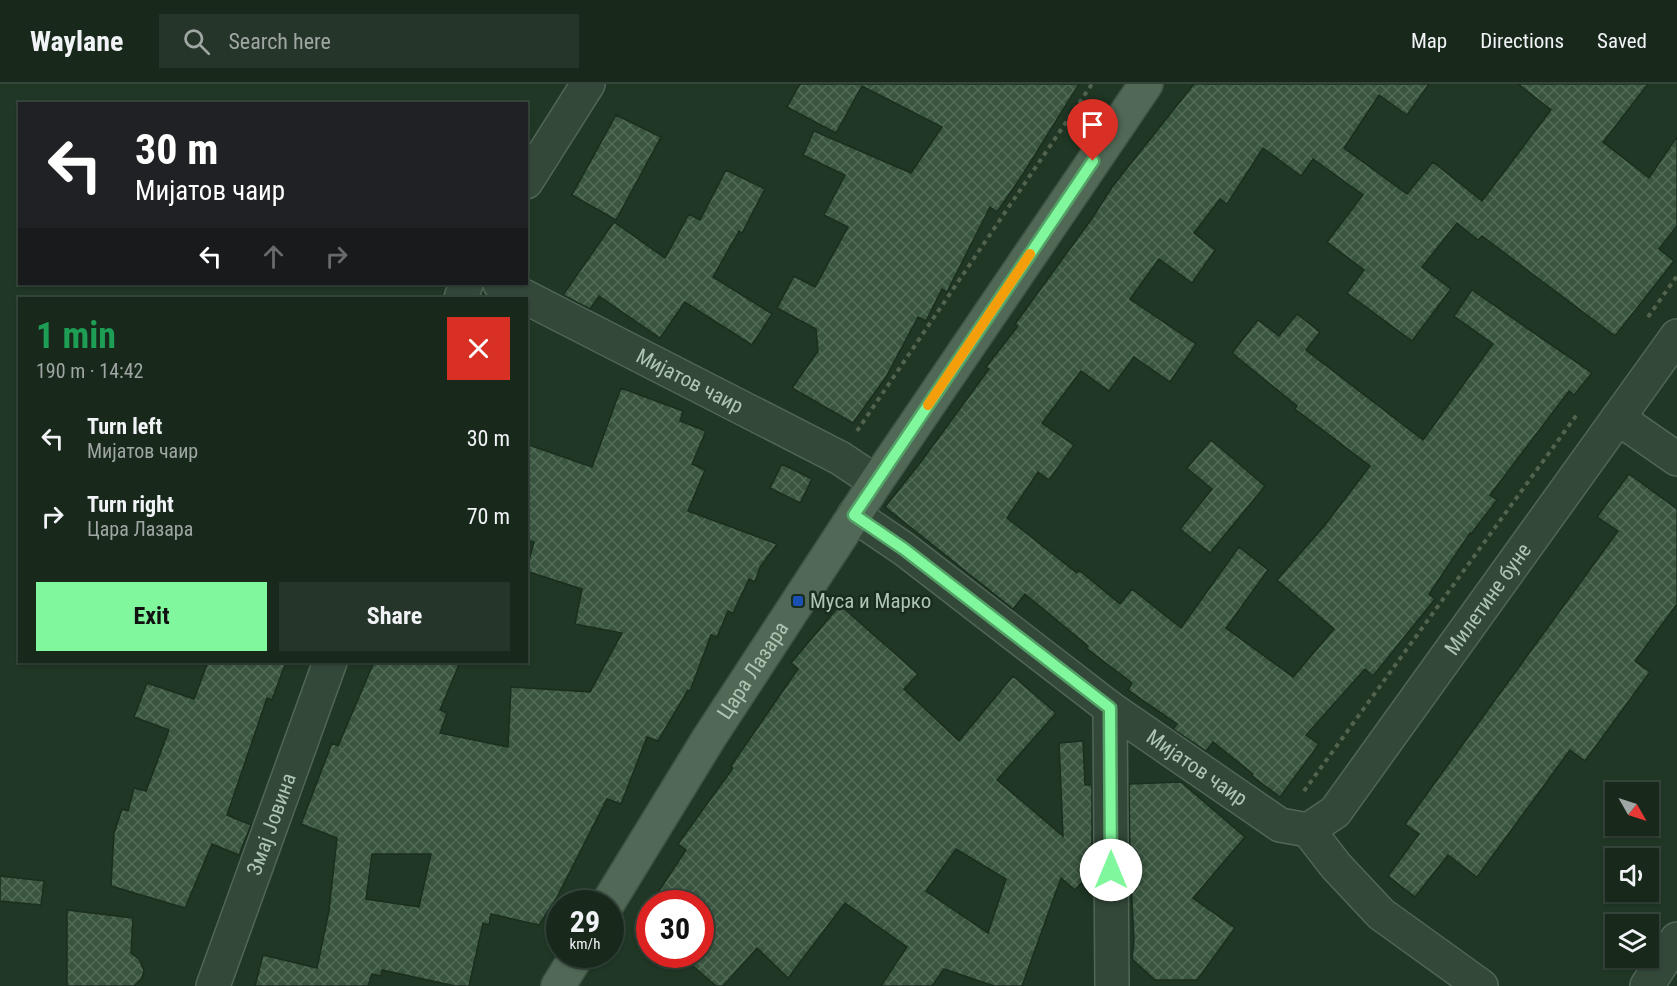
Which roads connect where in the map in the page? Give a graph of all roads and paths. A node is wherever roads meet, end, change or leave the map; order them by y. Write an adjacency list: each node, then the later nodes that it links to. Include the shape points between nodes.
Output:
1 (588, 84): 4 (street)
2 (1092, 84): 13 (path)
3 (1146, 84): 15 (main road, Цара Лазара)
4 (528, 179)
5 (1677, 276): 9 (path)
6 (502, 285): 7 (street, Мијатов чаир)
7 (525, 297)
8 (528, 298): 13 (street, Мијатов чаир)
9 (1642, 324)
10 (1677, 336): 12 (street, Милетине буне)
11 (1580, 411): 19 (path)
12 (1618, 418): 14 (street); 19 (street, Милетине буне, via 1335,812)
13 (840, 458): 15 (street, Мијатов чаир)
14 (1677, 459)
15 (876, 482): 16 (main road, Цара Лазара)
16 (854, 515): 18 (street, Мијатов чаир); 20 (main road, Цара Лазара, via 709,738)
17 (330, 663): 23 (street, Змај Јовина)
18 (1110, 708): 19 (street, Мијатов чаир); 25 (street)
19 (1294, 827): 26 (street, Мијатов чаир, via 1381,914)
20 (617, 890)
21 (1677, 939): 27 (street)
22 (569, 968): 24 (main road)
23 (213, 986)
24 (558, 986)
25 (1112, 986)
26 (1481, 986)
27 (1647, 986)

